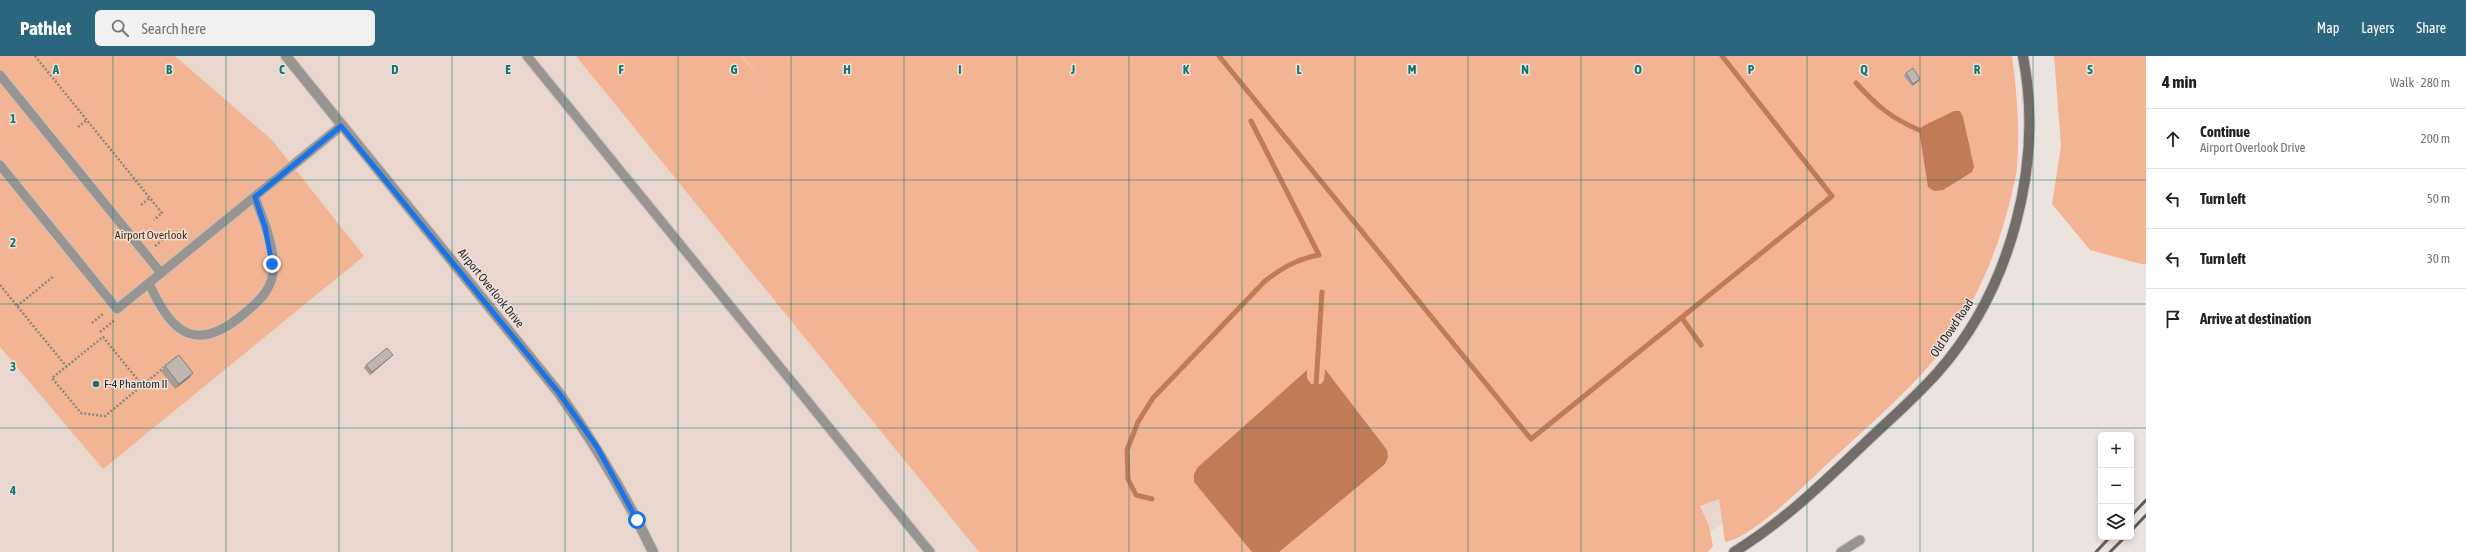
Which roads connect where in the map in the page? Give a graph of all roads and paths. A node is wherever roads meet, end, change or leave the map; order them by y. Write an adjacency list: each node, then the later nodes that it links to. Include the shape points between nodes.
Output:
1 (35, 56): 6 (path)
2 (286, 56): 7 (street, Airport Overlook Drive)
3 (527, 56): 26 (lane)
4 (2023, 56): 27 (street, Old Dowd Road, via 2029,97 2029,136 2025,176 2016,222 1986,299 1967,332 1938,371 1814,492 1761,536)
5 (0, 75): 14 (lane)
6 (87, 120): 8 (path); 11 (path)
7 (341, 126): 10 (lane); 25 (street, Airport Overlook Drive, via 559,393 597,447)
8 (78, 127)
9 (0, 166): 19 (lane)
10 (255, 197): 14 (lane); 16 (lane, via 272,255 273,274 268,290 232,324 216,333 198,336 183,332 169,319)
11 (150, 198): 12 (path); 13 (path, via 162,213)
12 (141, 205)
13 (154, 220)
14 (161, 273): 16 (lane)
15 (54, 276): 18 (path)
16 (148, 283): 19 (lane)
17 (0, 285): 18 (path)
18 (18, 306): 22 (path)
19 (117, 309): 20 (path, via 116,318)
20 (100, 332)
21 (178, 356): 23 (path)
22 (66, 366): 23 (path, via 103,336); 23 (path, via 52,378 81,413 104,416)
23 (142, 385)
24 (1860, 540): 28 (lane)
25 (653, 552)
26 (930, 552)
27 (1734, 552)
28 (1841, 552)

